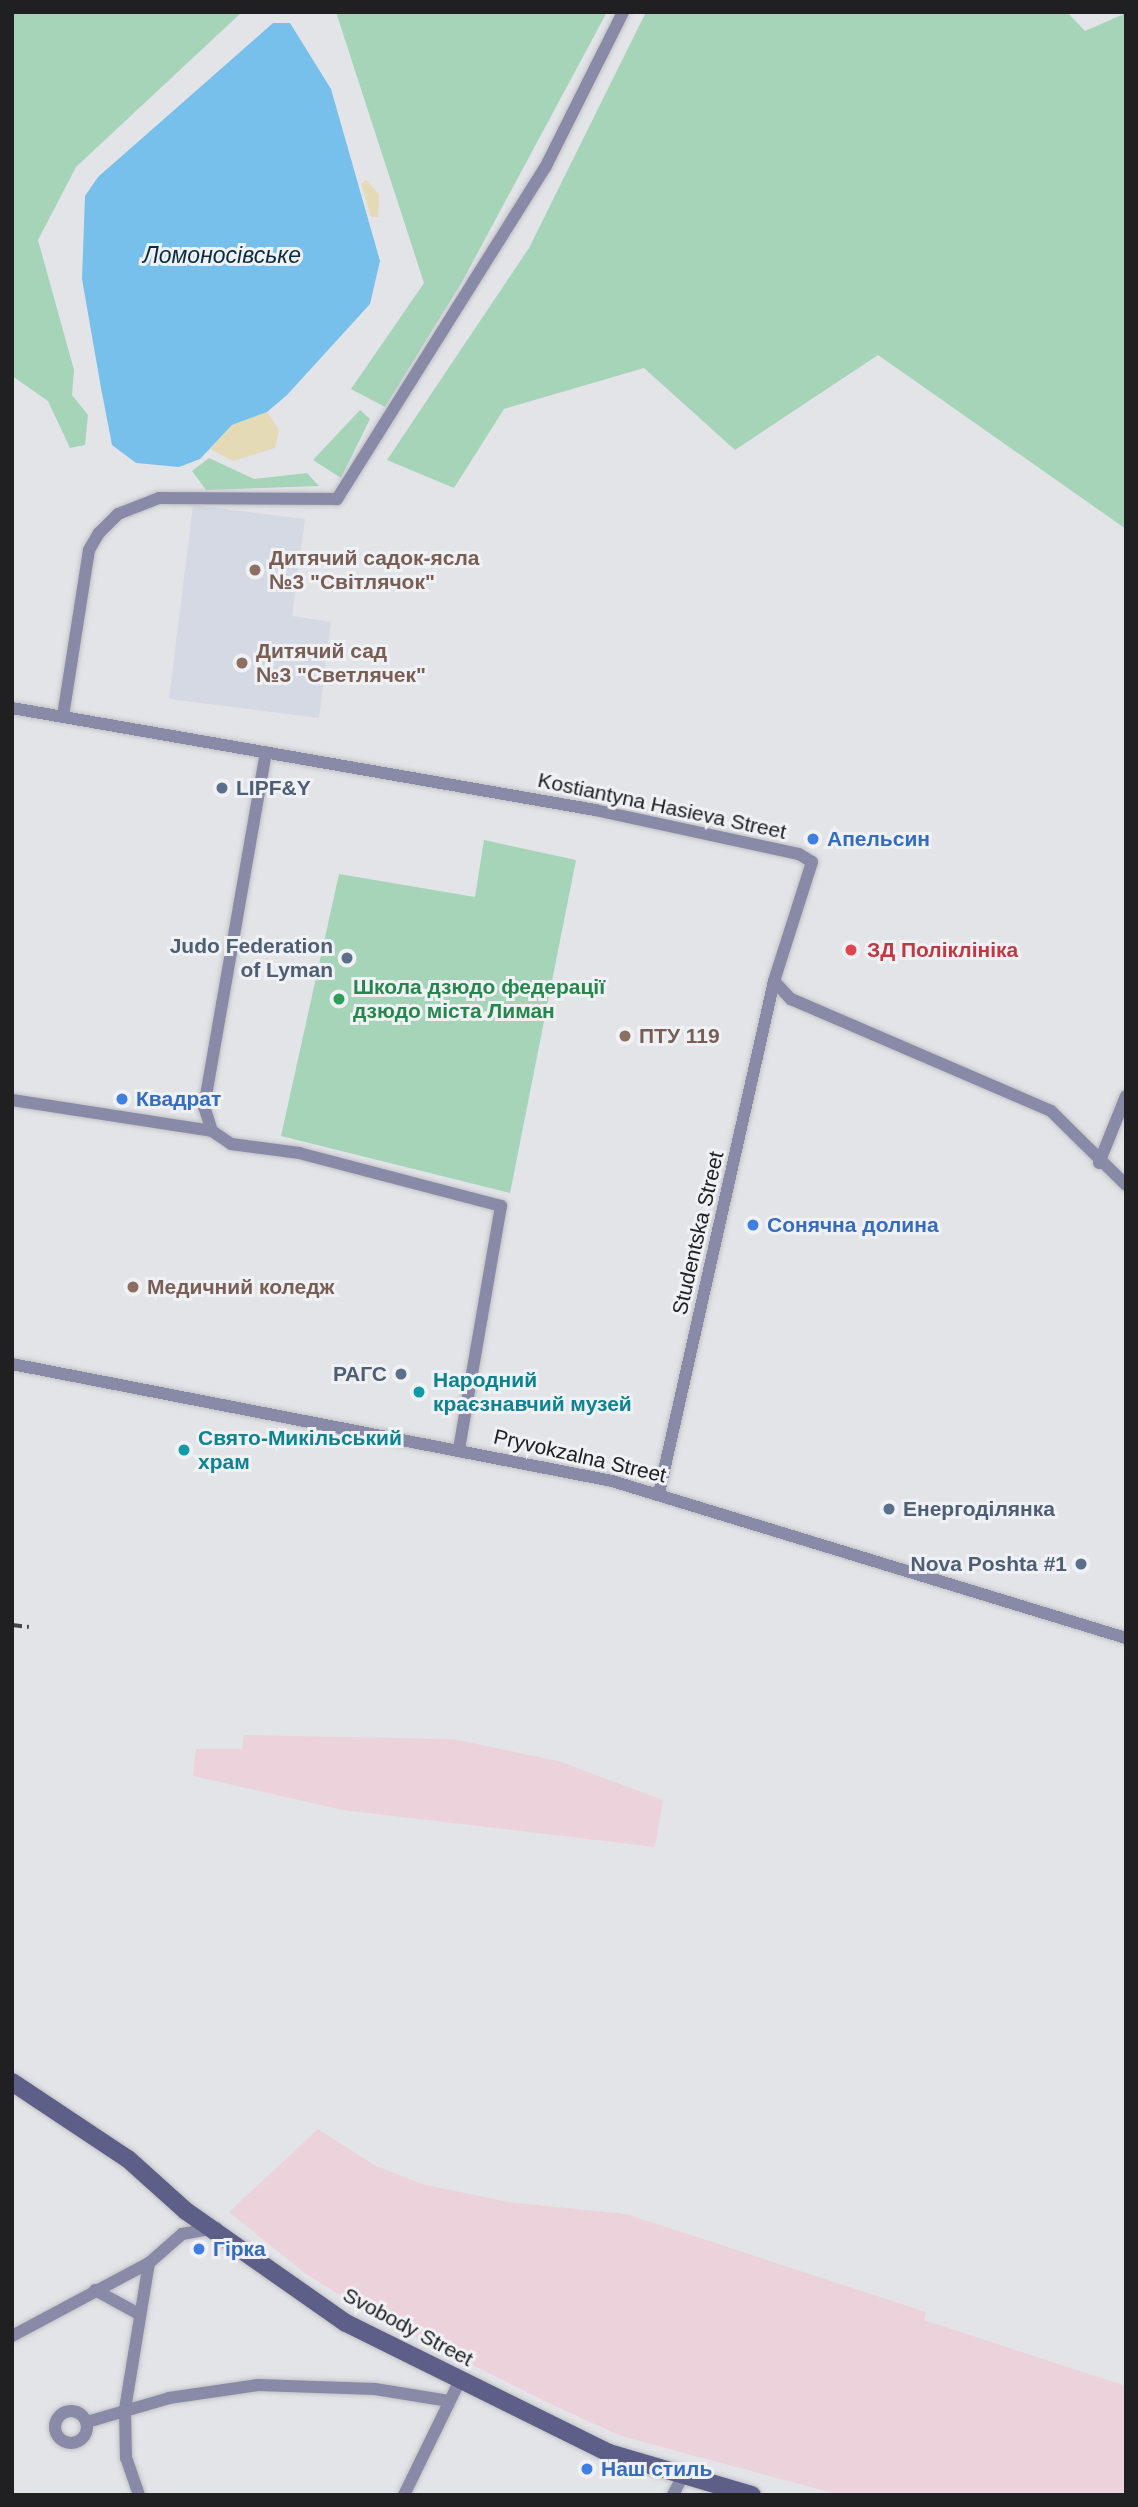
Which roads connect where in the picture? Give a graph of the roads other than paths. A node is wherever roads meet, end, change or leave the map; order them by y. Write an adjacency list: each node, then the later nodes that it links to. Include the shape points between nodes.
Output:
1 (623, 12): 3 (street, via 545,168 337,499 159,498 118,514 99,533 89,550)
2 (12, 708): 3 (street, Kostiantyna Hasieva Street)
3 (63, 716): 4 (street, Kostiantyna Hasieva Street)
4 (266, 752): 5 (street, Kostiantyna Hasieva Street, via 595,810 799,853 812,862); 8 (street, via 204,1107)
5 (774, 981): 9 (street, via 816,1013 1051,1111); 13 (street, Studentska Street)
6 (1126, 1096): 9 (street)
7 (12, 1100): 8 (street)
8 (212, 1131): 12 (street, via 231,1144 299,1153 501,1206)
9 (1099, 1163): 10 (street)
10 (1126, 1185)
11 (12, 1364): 12 (street, Pryvokzalna Street)
12 (459, 1448): 13 (street, Pryvokzalna Street)
13 (659, 1493): 14 (street, Pryvokzalna Street)
14 (1126, 1638)
15 (12, 2082): 16 (main road, Svobody Street)
16 (216, 2228): 17 (street, via 182,2234); 21 (main road, Svobody Street, via 346,2323)
17 (149, 2263): 18 (street); 19 (street)
18 (95, 2290): 19 (street); 20 (street)
19 (137, 2313): 23 (street)
20 (12, 2336)
21 (460, 2380): 22 (street); 25 (main road, Svobody Street, via 608,2453)
22 (449, 2401): 23 (street, via 375,2389 258,2385); 27 (street)
23 (125, 2409): 24 (street); 26 (street, via 126,2458)
24 (87, 2422)
25 (682, 2477): 28 (street); 29 (main road, Svobody Street)
26 (139, 2495)
27 (404, 2495)
28 (673, 2495)
29 (752, 2495)

